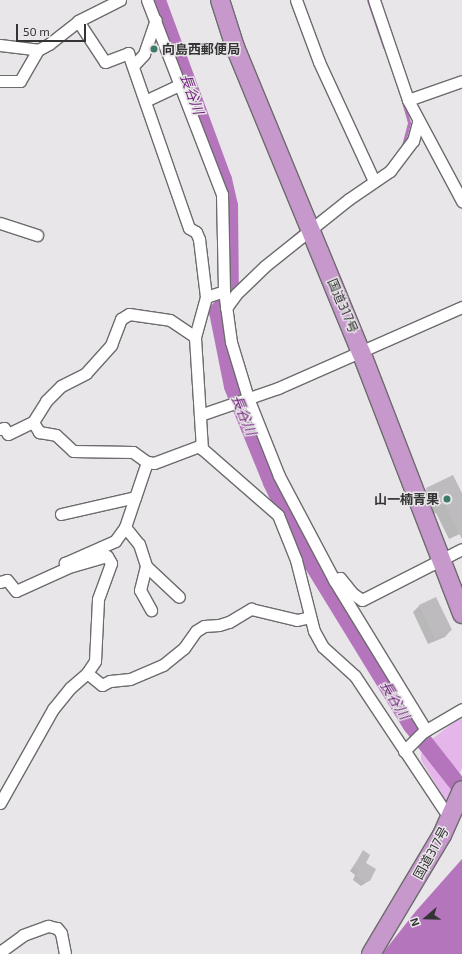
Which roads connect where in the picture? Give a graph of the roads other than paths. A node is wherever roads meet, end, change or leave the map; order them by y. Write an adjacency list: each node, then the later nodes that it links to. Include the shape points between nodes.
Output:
1 (120, 0): 7 (street)
2 (147, 0): 6 (street)
3 (220, 0): 20 (highway, 国道317号, via 235,47)
4 (296, 0): 17 (street, via 319,62)
5 (374, 0): 14 (street)
6 (156, 20): 10 (street, via 144,54); 13 (street)
7 (78, 21): 9 (street); 10 (street, via 105,62 128,53)
8 (0, 45): 9 (street)
9 (38, 50): 11 (street, via 20,81)
10 (133, 66): 15 (street)
11 (0, 81)
12 (462, 81): 14 (street)
13 (181, 84): 15 (street); 22 (street, via 222,194)
14 (408, 100): 16 (street)
15 (145, 101): 23 (street, via 189,228 196,232 199,239)
16 (418, 122): 17 (street, via 412,141 402,157 390,171); 18 (street)
17 (374, 181): 20 (street)
18 (462, 201)
19 (0, 223): 21 (street)
20 (311, 230): 25 (street, via 251,279); 27 (highway, 国道317号)
21 (37, 235)
22 (224, 291): 23 (street); 25 (street)
23 (206, 297): 26 (street)
24 (462, 307): 27 (street)
25 (226, 308): 28 (street, via 231,342)
26 (195, 337): 29 (street); 30 (street, via 170,320 129,314 121,319 111,345 86,373 61,386 46,401)
27 (362, 352): 28 (street); 38 (highway, 国道317号)
28 (246, 399): 29 (street); 41 (street, via 279,476)
29 (200, 415): 32 (street)
30 (33, 422): 31 (street, via 8,434 4,428); 33 (street, via 39,432 56,435 73,451 132,452)
31 (0, 429)
32 (202, 449): 33 (street, via 199,446 154,463); 47 (street, via 278,515 296,560)
33 (147, 462): 34 (street)
34 (135, 497): 35 (street); 36 (street)
35 (61, 514)
36 (125, 527): 39 (street, via 115,541 64,563); 40 (street, via 139,544)
37 (462, 549): 38 (street)
38 (442, 559): 41 (street, via 362,600 352,593 340,578); 44 (highway); 46 (highway, 国道317号)
39 (71, 566): 42 (street, via 16,591 7,580); 48 (street, via 107,556 111,563 98,598 97,654)
40 (146, 566): 43 (street); 45 (street, via 140,590)
41 (334, 580): 50 (street)
42 (0, 582)
43 (179, 597)
44 (462, 600)
45 (152, 610)
46 (462, 614)
47 (310, 616): 48 (street, via 297,620 251,609 229,622 204,626 196,631 184,648 163,665 130,679 110,681 102,685); 51 (street, via 323,647 355,676)
48 (87, 673): 53 (street, via 52,709)
49 (462, 710): 50 (street)
50 (425, 731): 51 (street)
51 (405, 749): 54 (street)
52 (462, 790): 54 (highway, 国道317号)
53 (0, 803)
54 (451, 817): 57 (highway, 国道317号)
55 (0, 951): 56 (street, via 23,935 48,926 57,928 61,934)
56 (66, 954)
57 (371, 954)

